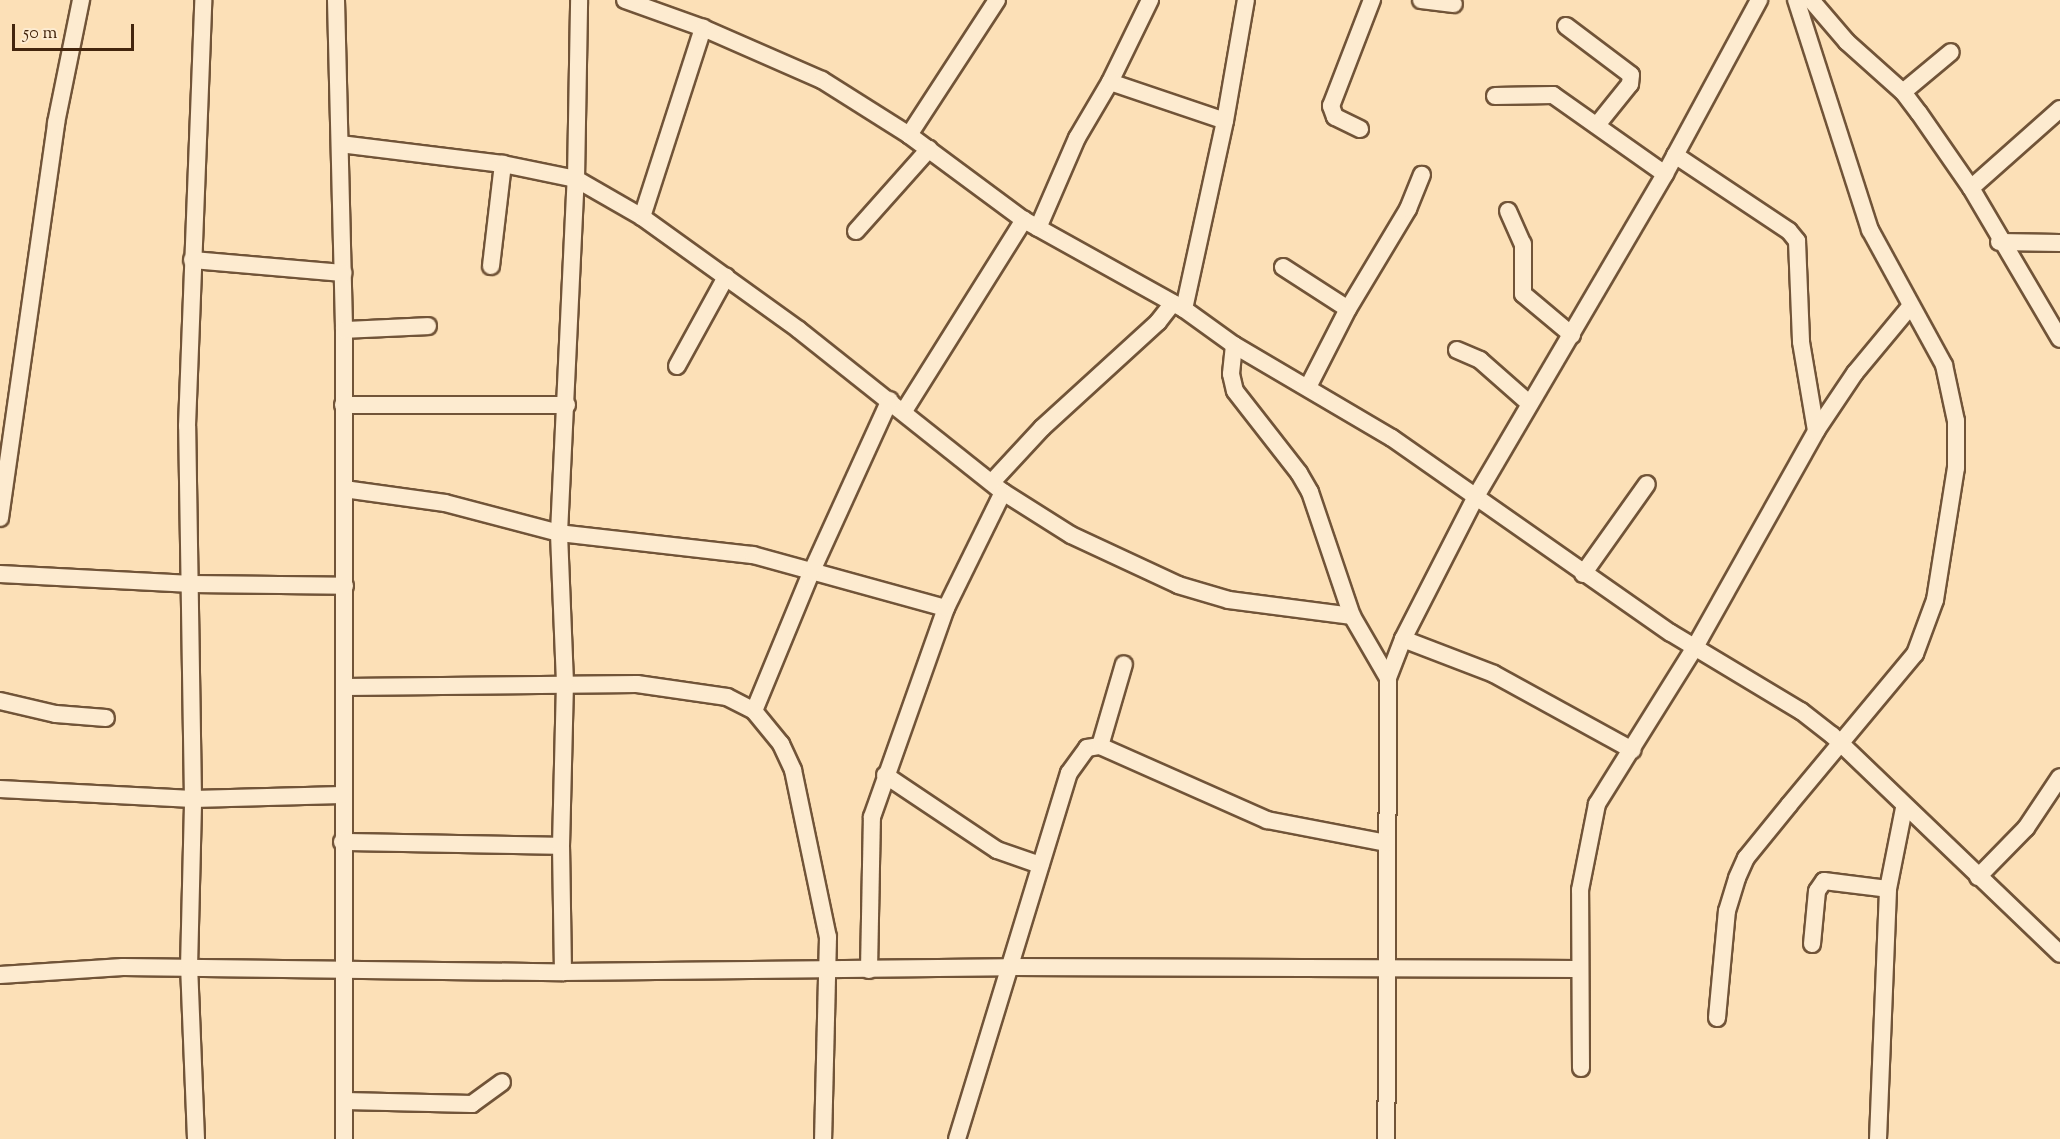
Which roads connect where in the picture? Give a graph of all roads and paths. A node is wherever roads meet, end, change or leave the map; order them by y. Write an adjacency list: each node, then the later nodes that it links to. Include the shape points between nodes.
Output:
1 (81, 0): 66 (street, via 56,123)
2 (203, 0): 40 (street)
3 (336, 0): 26 (street)
4 (579, 0): 32 (street)
5 (625, 0): 16 (street)
6 (997, 0): 25 (street)
7 (1150, 0): 18 (street)
8 (1246, 0): 22 (street)
9 (1372, 0): 24 (street, via 1331,106 1335,117)
10 (1421, 0): 14 (street)
11 (1759, 0): 28 (street)
12 (1796, 0): 46 (street, via 1858,202)
13 (1811, 0): 19 (street, via 1847,42)
14 (1454, 4)
15 (1566, 26): 23 (street, via 1631,75 1630,84)
16 (703, 28): 25 (street, via 798,67); 35 (street)
17 (1951, 52): 19 (street)
18 (1110, 82): 22 (street); 36 (street)
19 (1903, 92): 33 (street)
20 (1495, 96): 23 (street, via 1553,95)
21 (2060, 109): 33 (street)
22 (1225, 121): 45 (street)
23 (1597, 125): 30 (street)
24 (1360, 129)
25 (909, 135): 27 (street)
26 (340, 144): 29 (street); 43 (street)
27 (929, 149): 36 (street); 37 (street)
28 (1675, 155): 30 (street); 61 (street, via 1789,231 1797,241 1801,342)
29 (503, 164): 32 (street); 41 (street)
30 (1665, 174): 50 (street)
31 (1422, 175): 47 (street, via 1408,208)
32 (576, 179): 35 (street); 59 (street)
33 (1971, 188): 38 (street)
34 (1508, 211): 50 (street, via 1523,244 1523,294)
35 (642, 217): 44 (street)
36 (1031, 224): 45 (street); 60 (street)
37 (856, 231)
38 (2000, 242): 39 (street); 51 (street)
39 (2060, 243)
40 (192, 260): 43 (street); 71 (street, via 187,426)
41 (491, 266)
42 (1283, 267): 47 (street)
43 (343, 273): 49 (street)
44 (726, 277): 54 (street); 56 (street)
45 (1178, 306): 52 (street); 63 (street, via 1042,428)
46 (1909, 308): 61 (street, via 1855,373); 84 (street, via 1944,365 1956,422 1956,468 1949,519 1929,625 1915,654)
47 (1348, 309): 55 (street)
48 (428, 326): 49 (street)
49 (344, 330): 58 (street)
50 (1572, 335): 57 (street)
51 (2060, 339)
52 (1234, 345): 55 (street); 74 (street, via 1230,374 1235,391 1310,492)
53 (1458, 350): 57 (street, via 1480,360)
54 (677, 366)
55 (1308, 387): 65 (street, via 1392,438)
56 (890, 400): 60 (street); 68 (street)
57 (1529, 403): 65 (street)
58 (344, 405): 59 (street); 64 (street)
59 (567, 405): 67 (street)
60 (904, 411): 63 (street)
61 (1816, 431): 76 (street)
62 (1647, 484): 70 (street)
63 (998, 487): 73 (street); 74 (street, via 1071,535 1178,585 1229,600)
64 (344, 489): 67 (street, via 445,503); 72 (street)
65 (1475, 498): 70 (street); 75 (street)
66 (0, 518)
67 (559, 533): 68 (street, via 753,555); 79 (street)
68 (811, 573): 73 (street); 82 (street)
69 (0, 574): 71 (street)
70 (1583, 574): 76 (street)
71 (192, 584): 72 (street); 91 (street)
72 (345, 586): 80 (street)
73 (946, 608): 87 (street)
74 (1352, 616): 78 (street)
75 (1403, 639): 78 (street); 86 (street, via 1494,674)
76 (1695, 647): 84 (street, via 1771,690); 86 (street)
77 (1124, 664): 85 (street)
78 (1388, 678): 94 (street)
79 (565, 683): 80 (street); 82 (street, via 637,684 704,692 727,697); 95 (street)
80 (345, 687): 90 (street)
81 (0, 702): 83 (street, via 56,714)
82 (754, 711): 107 (street, via 780,744 793,770 821,895 828,937)
83 (106, 718)
84 (1840, 743): 92 (street); 110 (street, via 1746,858 1737,878 1727,911)
85 (1100, 746): 94 (street, via 1267,820); 96 (street, via 1088,748 1069,774)
86 (1632, 750): 103 (street, via 1597,804 1592,820 1580,890)
87 (885, 775): 96 (street, via 919,794 990,846); 105 (street, via 870,837)
88 (2060, 777): 97 (street, via 2026,828)
89 (0, 789): 91 (street)
90 (342, 795): 91 (street); 93 (street)
91 (193, 799): 102 (street)
92 (1904, 808): 97 (street); 98 (street)
93 (342, 842): 95 (street); 104 (street)
94 (1386, 843): 106 (street)
95 (561, 846): 108 (street)
96 (1040, 865): 101 (street)
97 (1978, 877): 100 (street)
98 (1888, 889): 99 (street, via 1824,881 1817,891); 119 (street)
99 (1812, 944)
100 (2060, 954)
101 (1008, 967): 105 (street); 106 (street); 117 (street)
102 (189, 968): 104 (street); 109 (street, via 123,967); 114 (street)
103 (1578, 969): 106 (street); 111 (street)
104 (343, 970): 108 (street); 113 (street)
105 (869, 970): 107 (street)
106 (1389, 970): 118 (street)
107 (827, 971): 108 (street); 116 (street)
108 (563, 972)
109 (0, 975)
110 (1717, 1018)
111 (1581, 1068)
112 (502, 1082): 113 (street, via 472,1104)
113 (345, 1101): 115 (street)
114 (196, 1139)
115 (344, 1139)
116 (823, 1139)
117 (957, 1139)
118 (1386, 1139)
119 (1878, 1139)

